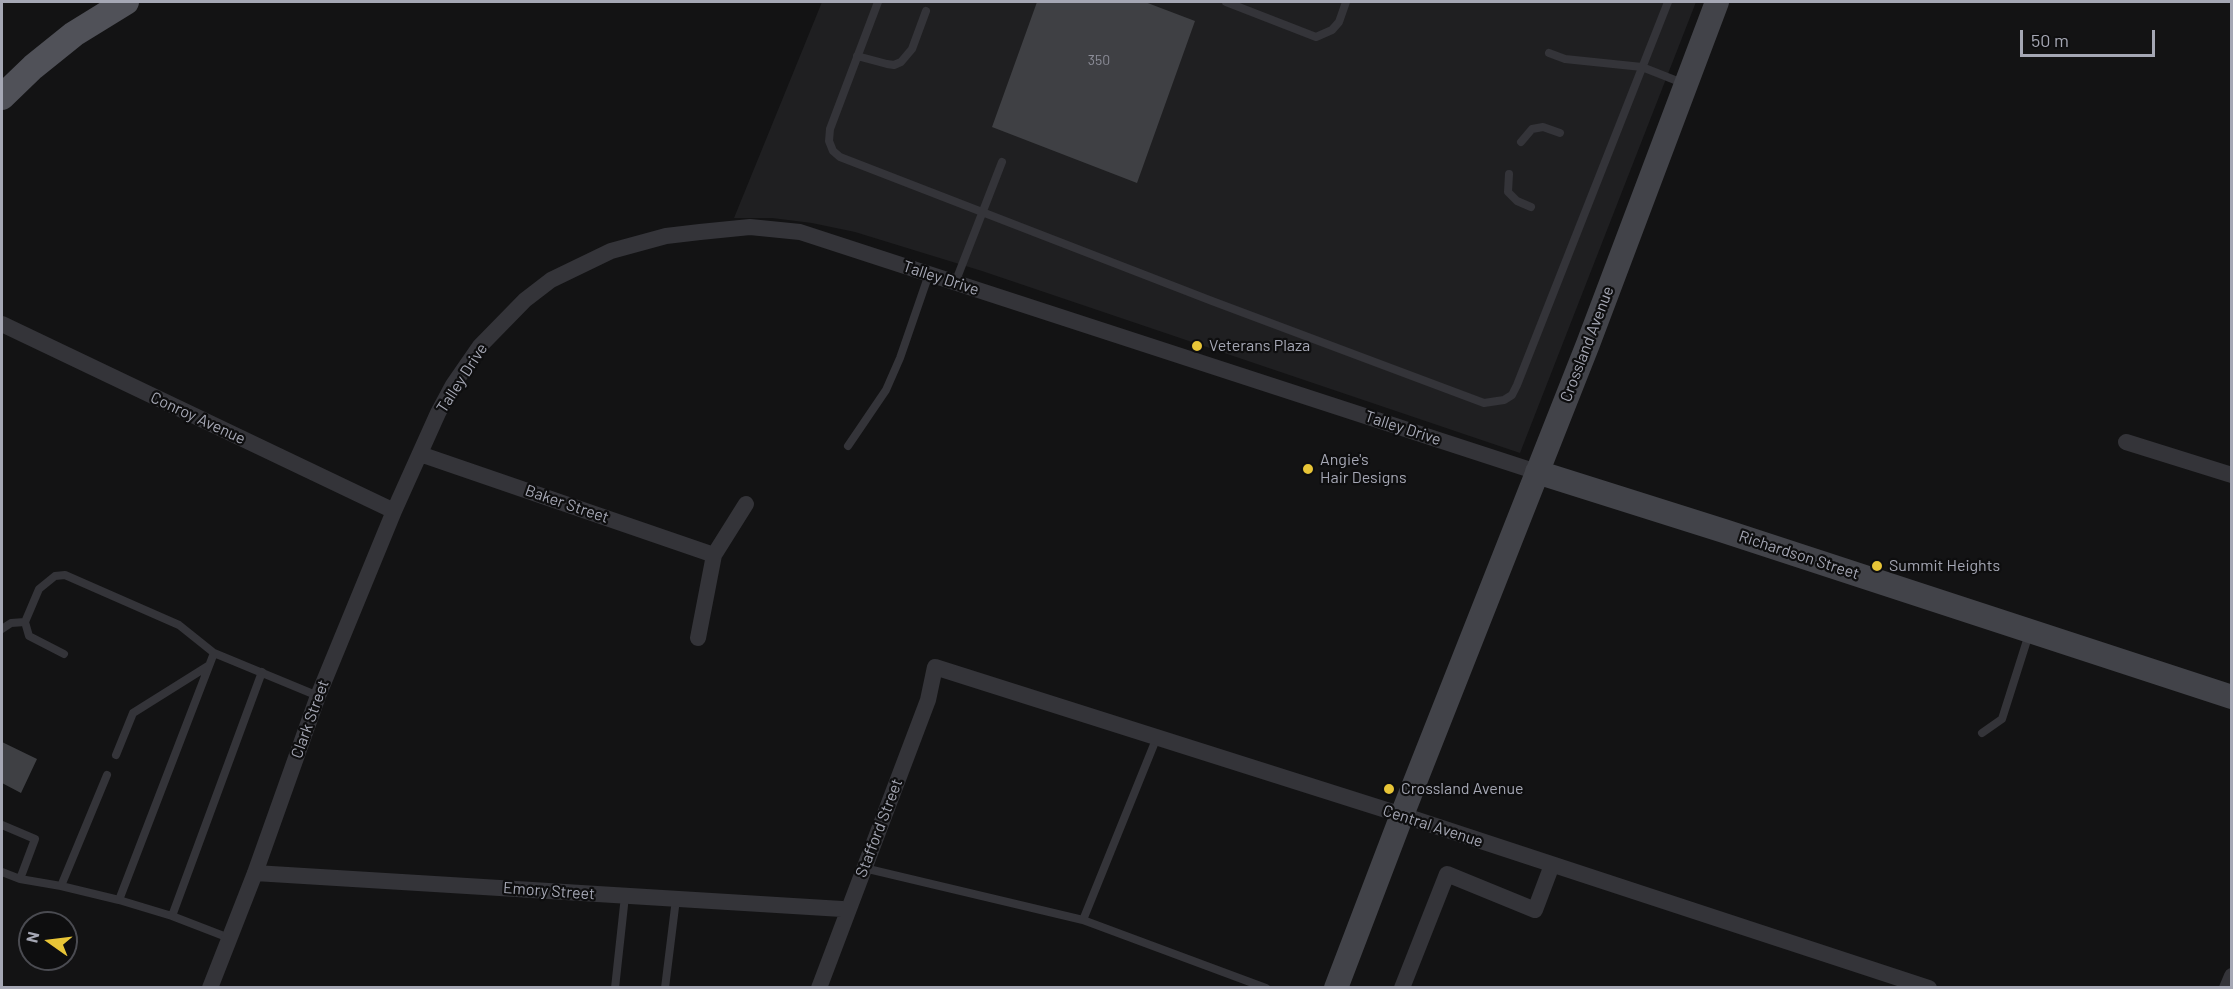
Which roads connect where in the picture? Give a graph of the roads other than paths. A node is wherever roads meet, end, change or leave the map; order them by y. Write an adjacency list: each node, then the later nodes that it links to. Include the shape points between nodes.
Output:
1 (126, 2): 12 (main road, via 74,34)
2 (878, 2): 9 (lane)
3 (1226, 2): 4 (lane, via 1316,36 1332,30)
4 (1346, 2)
5 (1668, 2): 10 (lane)
6 (1716, 2): 11 (main road, Crossland Avenue)
7 (926, 11): 9 (lane, via 912,49 901,62 887,64)
8 (1549, 53): 10 (lane, via 1565,59)
9 (857, 56): 18 (lane, via 830,129 833,151)
10 (1642, 67): 11 (lane); 18 (lane, via 1516,386 1512,395 1496,402 1473,399)
11 (1685, 84): 25 (main road, Crossland Avenue)
12 (2, 97)
13 (1560, 133): 14 (lane, via 1543,127 1533,129)
14 (1521, 142)
15 (1002, 162): 18 (lane)
16 (1509, 174): 17 (lane, via 1508,192)
17 (1531, 207)
18 (982, 212): 20 (lane)
19 (929, 274): 20 (street, Talley Drive); 23 (lane, via 886,390); 24 (street, Talley Drive, via 800,232 750,228 666,236 611,252 551,280 504,319 453,385)
20 (955, 283): 25 (street, Talley Drive)
21 (2, 324): 28 (street, Conroy Avenue)
22 (2126, 442): 26 (street)
23 (848, 446)
24 (420, 454): 28 (street, Clark Street); 29 (street, Baker Street)
25 (1537, 472): 32 (main road, Richardson Street); 45 (main road, Crossland Avenue)
26 (2232, 475)
27 (746, 504): 29 (street)
28 (394, 511): 39 (street, Clark Street)
29 (714, 555): 33 (street)
30 (25, 622): 31 (lane); 34 (lane, via 39,589 55,576 64,575 179,625); 35 (lane, via 29,636)
31 (2, 628)
32 (2030, 631): 40 (main road, Richardson Street); 41 (lane, via 2002,719)
33 (698, 638)
34 (214, 653): 36 (lane); 38 (lane)
35 (64, 654)
36 (208, 666): 43 (lane, via 133,713); 55 (lane)
37 (935, 667): 42 (street, Central Avenue); 48 (street, Stafford Street, via 928,700)
38 (262, 672): 39 (lane); 57 (lane)
39 (318, 696): 50 (street, Clark Street)
40 (2232, 697)
41 (1982, 733)
42 (1157, 737): 45 (street, Central Avenue); 58 (lane)
43 (116, 755)
44 (107, 775): 52 (lane)
45 (1402, 815): 47 (street, Central Avenue); 66 (main road, Crossland Avenue)
46 (2, 825): 51 (lane, via 35,839)
47 (1552, 865): 67 (street, via 1535,910 1447,874); 68 (street, Central Avenue)
48 (864, 868): 58 (lane); 64 (street, Stafford Street)
49 (2, 872): 51 (lane)
50 (255, 873): 53 (street, Emory Street); 59 (street, Clark Street)
51 (20, 879): 52 (lane)
52 (61, 886): 55 (lane)
53 (625, 896): 54 (street, Emory Street); 62 (lane)
54 (676, 899): 56 (street, Emory Street); 63 (lane)
55 (119, 900): 57 (lane)
56 (842, 909)
57 (172, 916): 59 (lane)
58 (1083, 920): 65 (lane)
59 (229, 938): 61 (street, Clark Street)
60 (2232, 976): 69 (street)
61 (210, 987)
62 (615, 987)
63 (665, 987)
64 (819, 987)
65 (1266, 987)
66 (1336, 987)
67 (1402, 987)
68 (1929, 987)
69 (2227, 987)

